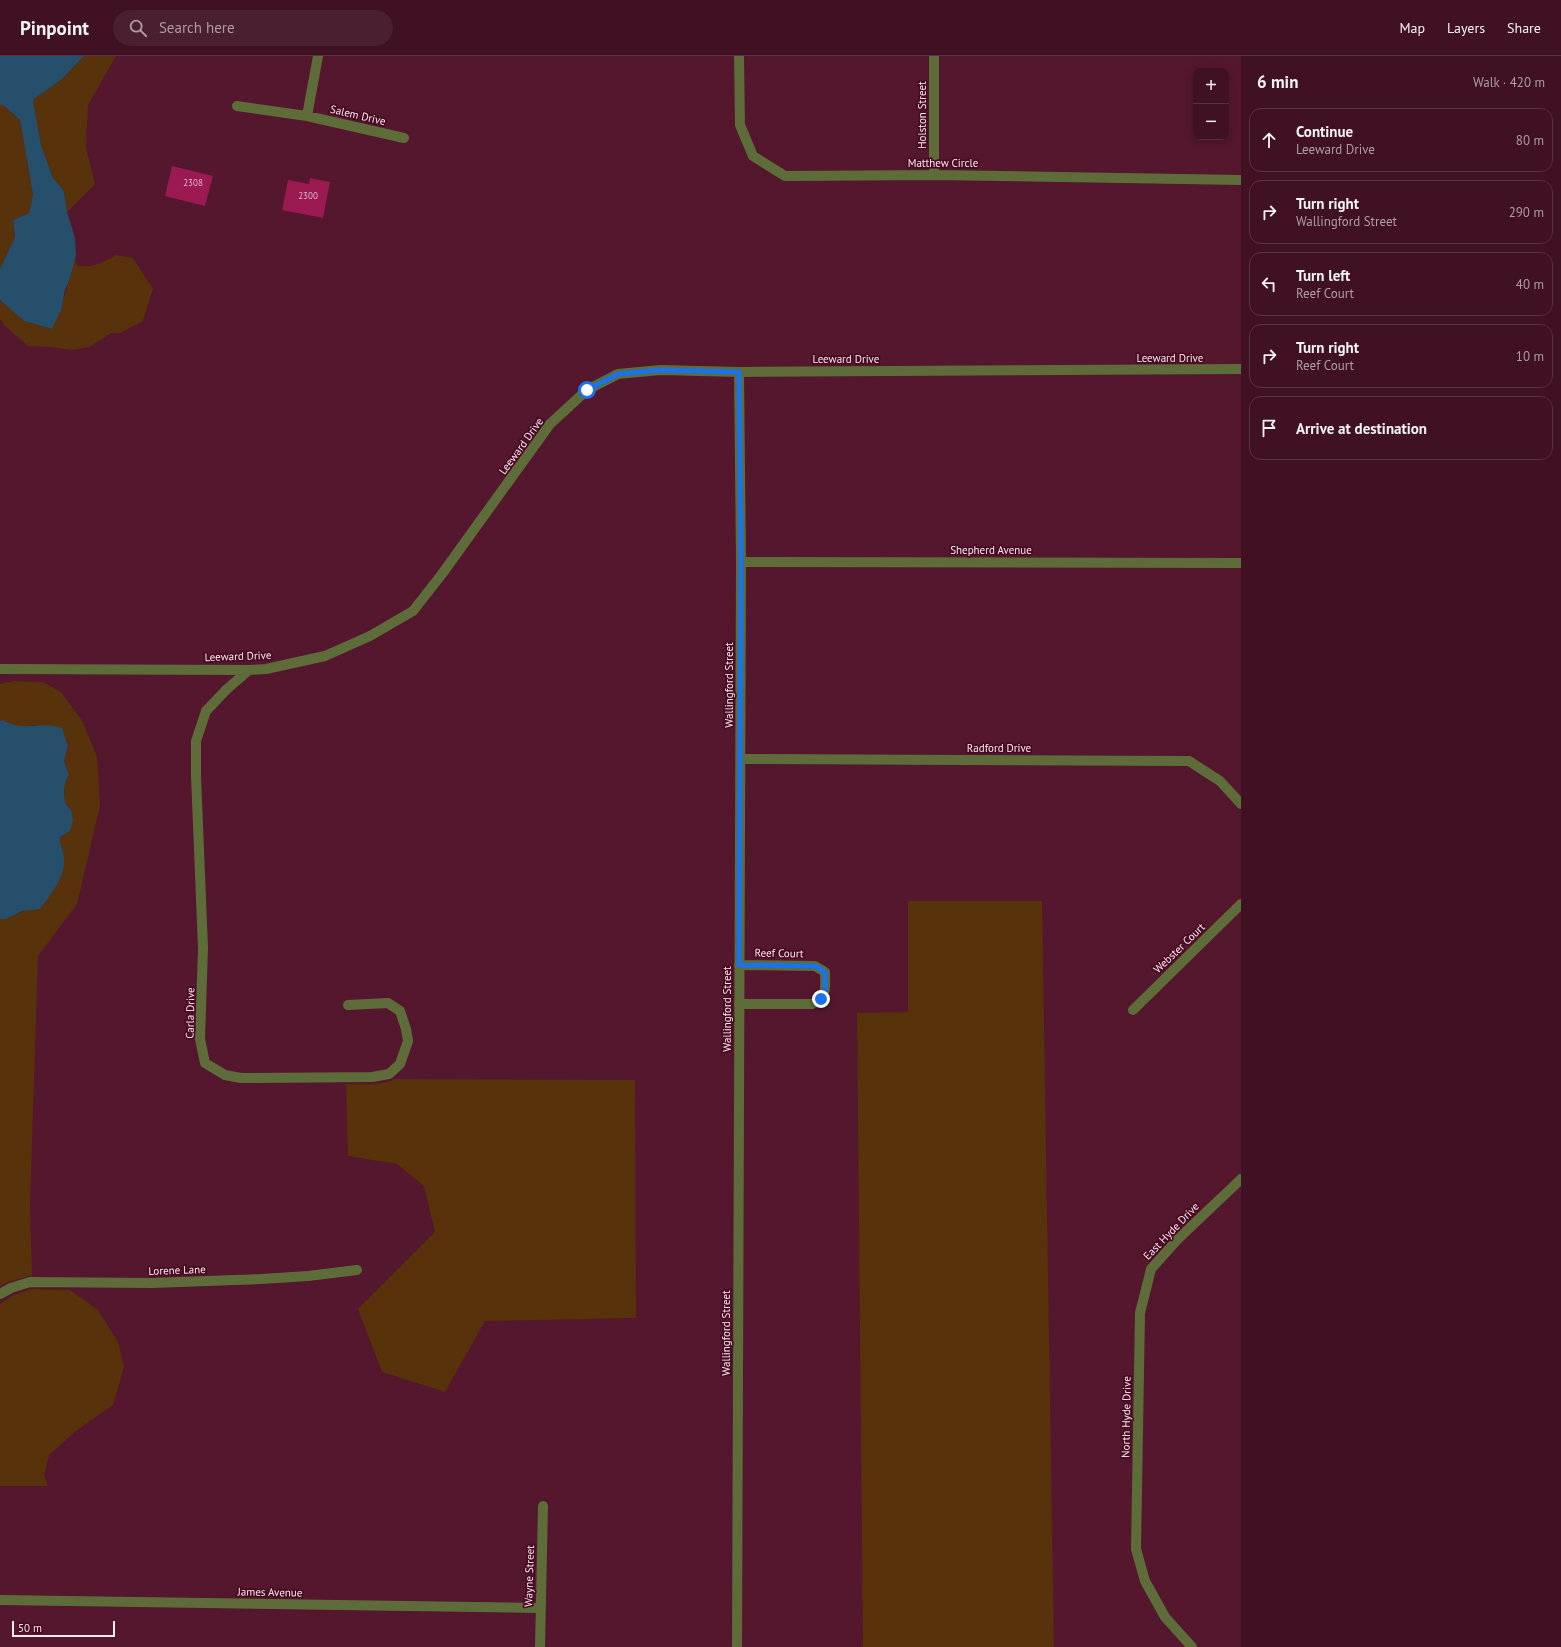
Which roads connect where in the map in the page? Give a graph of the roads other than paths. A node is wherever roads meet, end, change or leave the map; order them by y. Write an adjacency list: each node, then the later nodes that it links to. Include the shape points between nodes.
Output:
1 (318, 56): 5 (street)
2 (739, 56): 7 (street, Matthew Circle, via 740,125 753,156 778,172 785,176)
3 (934, 56): 7 (street, Holston Street)
4 (237, 106): 5 (street, Salem Drive)
5 (307, 116): 6 (street, Salem Drive)
6 (404, 138)
7 (934, 175): 8 (street, Matthew Circle)
8 (1241, 180)
9 (1241, 369): 10 (street, Leeward Drive)
10 (739, 372): 11 (street, Wallingford Street); 14 (street, Leeward Drive, via 660,370 618,374 587,390 550,424 413,611 370,636 325,656 266,669)
11 (741, 562): 12 (street, Shepherd Avenue); 15 (street, Wallingford Street)
12 (1241, 563)
13 (0, 669): 14 (street, Leeward Drive)
14 (249, 670): 20 (street, Carla Drive, via 206,711 196,741 203,948 200,1039 205,1063 225,1075 241,1078 372,1077 389,1074 400,1064 408,1041 400,1011 388,1003)
15 (741, 759): 16 (street, Radford Drive, via 1189,761 1220,781); 18 (street, Wallingford Street)
16 (1241, 804)
17 (1241, 904): 21 (street, Webster Court)
18 (739, 965): 19 (street, Wallingford Street); 19 (street, Reef Court, via 815,966 825,972 825,989 821,999 812,1004)
19 (739, 1004): 30 (street, Wallingford Street)
20 (348, 1005)
21 (1133, 1010)
22 (1241, 1179): 25 (street, East Hyde Drive, via 1177,1240 1151,1269)
23 (357, 1270): 24 (street, Lorene Lane, via 261,1279 152,1283 30,1282)
24 (0, 1294)
25 (1140, 1313): 31 (street, North Hyde Drive, via 1136,1549 1145,1581 1164,1617)
26 (543, 1506): 28 (street, Wayne Street)
27 (0, 1600): 28 (street, James Avenue)
28 (540, 1608): 29 (street, Wayne Street)
29 (540, 1647)
30 (738, 1647)
31 (1192, 1647)

